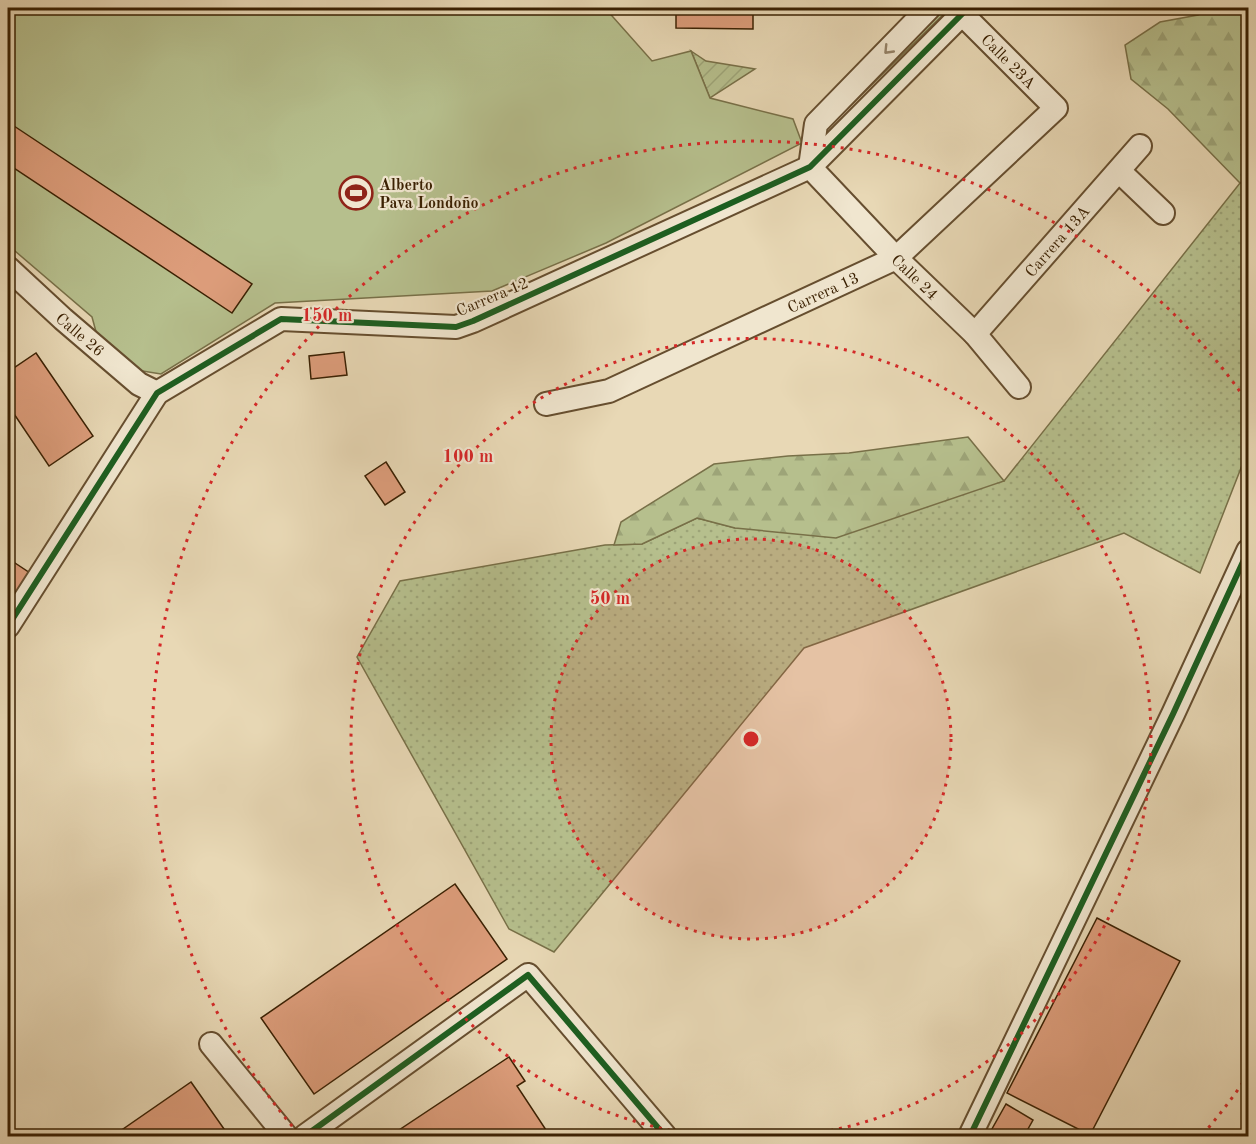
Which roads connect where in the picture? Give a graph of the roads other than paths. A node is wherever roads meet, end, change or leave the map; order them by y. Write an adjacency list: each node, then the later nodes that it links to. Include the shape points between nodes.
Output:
1 (929, 8): 5 (street, one-way to 5, via 816,124)
2 (965, 11): 3 (street, Calle 23A); 5 (street, Carrera 12)
3 (1056, 108): 8 (street, Carrera 13)
4 (1140, 146): 6 (street, Carrera 13A)
5 (810, 167): 8 (street, Calle 24); 12 (street, Carrera 12, via 456,327 281,319)
6 (1119, 171): 7 (street); 10 (street, Carrera 13A)
7 (1163, 213)
8 (896, 258): 10 (street, Calle 24); 13 (street, Carrera 13, via 609,391)
9 (8, 268): 12 (street, Calle 26, via 139,384)
10 (975, 334): 11 (street, Calle 24)
11 (1019, 387)
12 (157, 393): 15 (street, Carrera 12)
13 (546, 404)
14 (1248, 551): 20 (street)
15 (8, 626)
16 (212, 1044): 17 (street)
17 (286, 1137)
18 (305, 1137): 19 (street, via 528,975)
19 (665, 1137)
20 (970, 1137)

